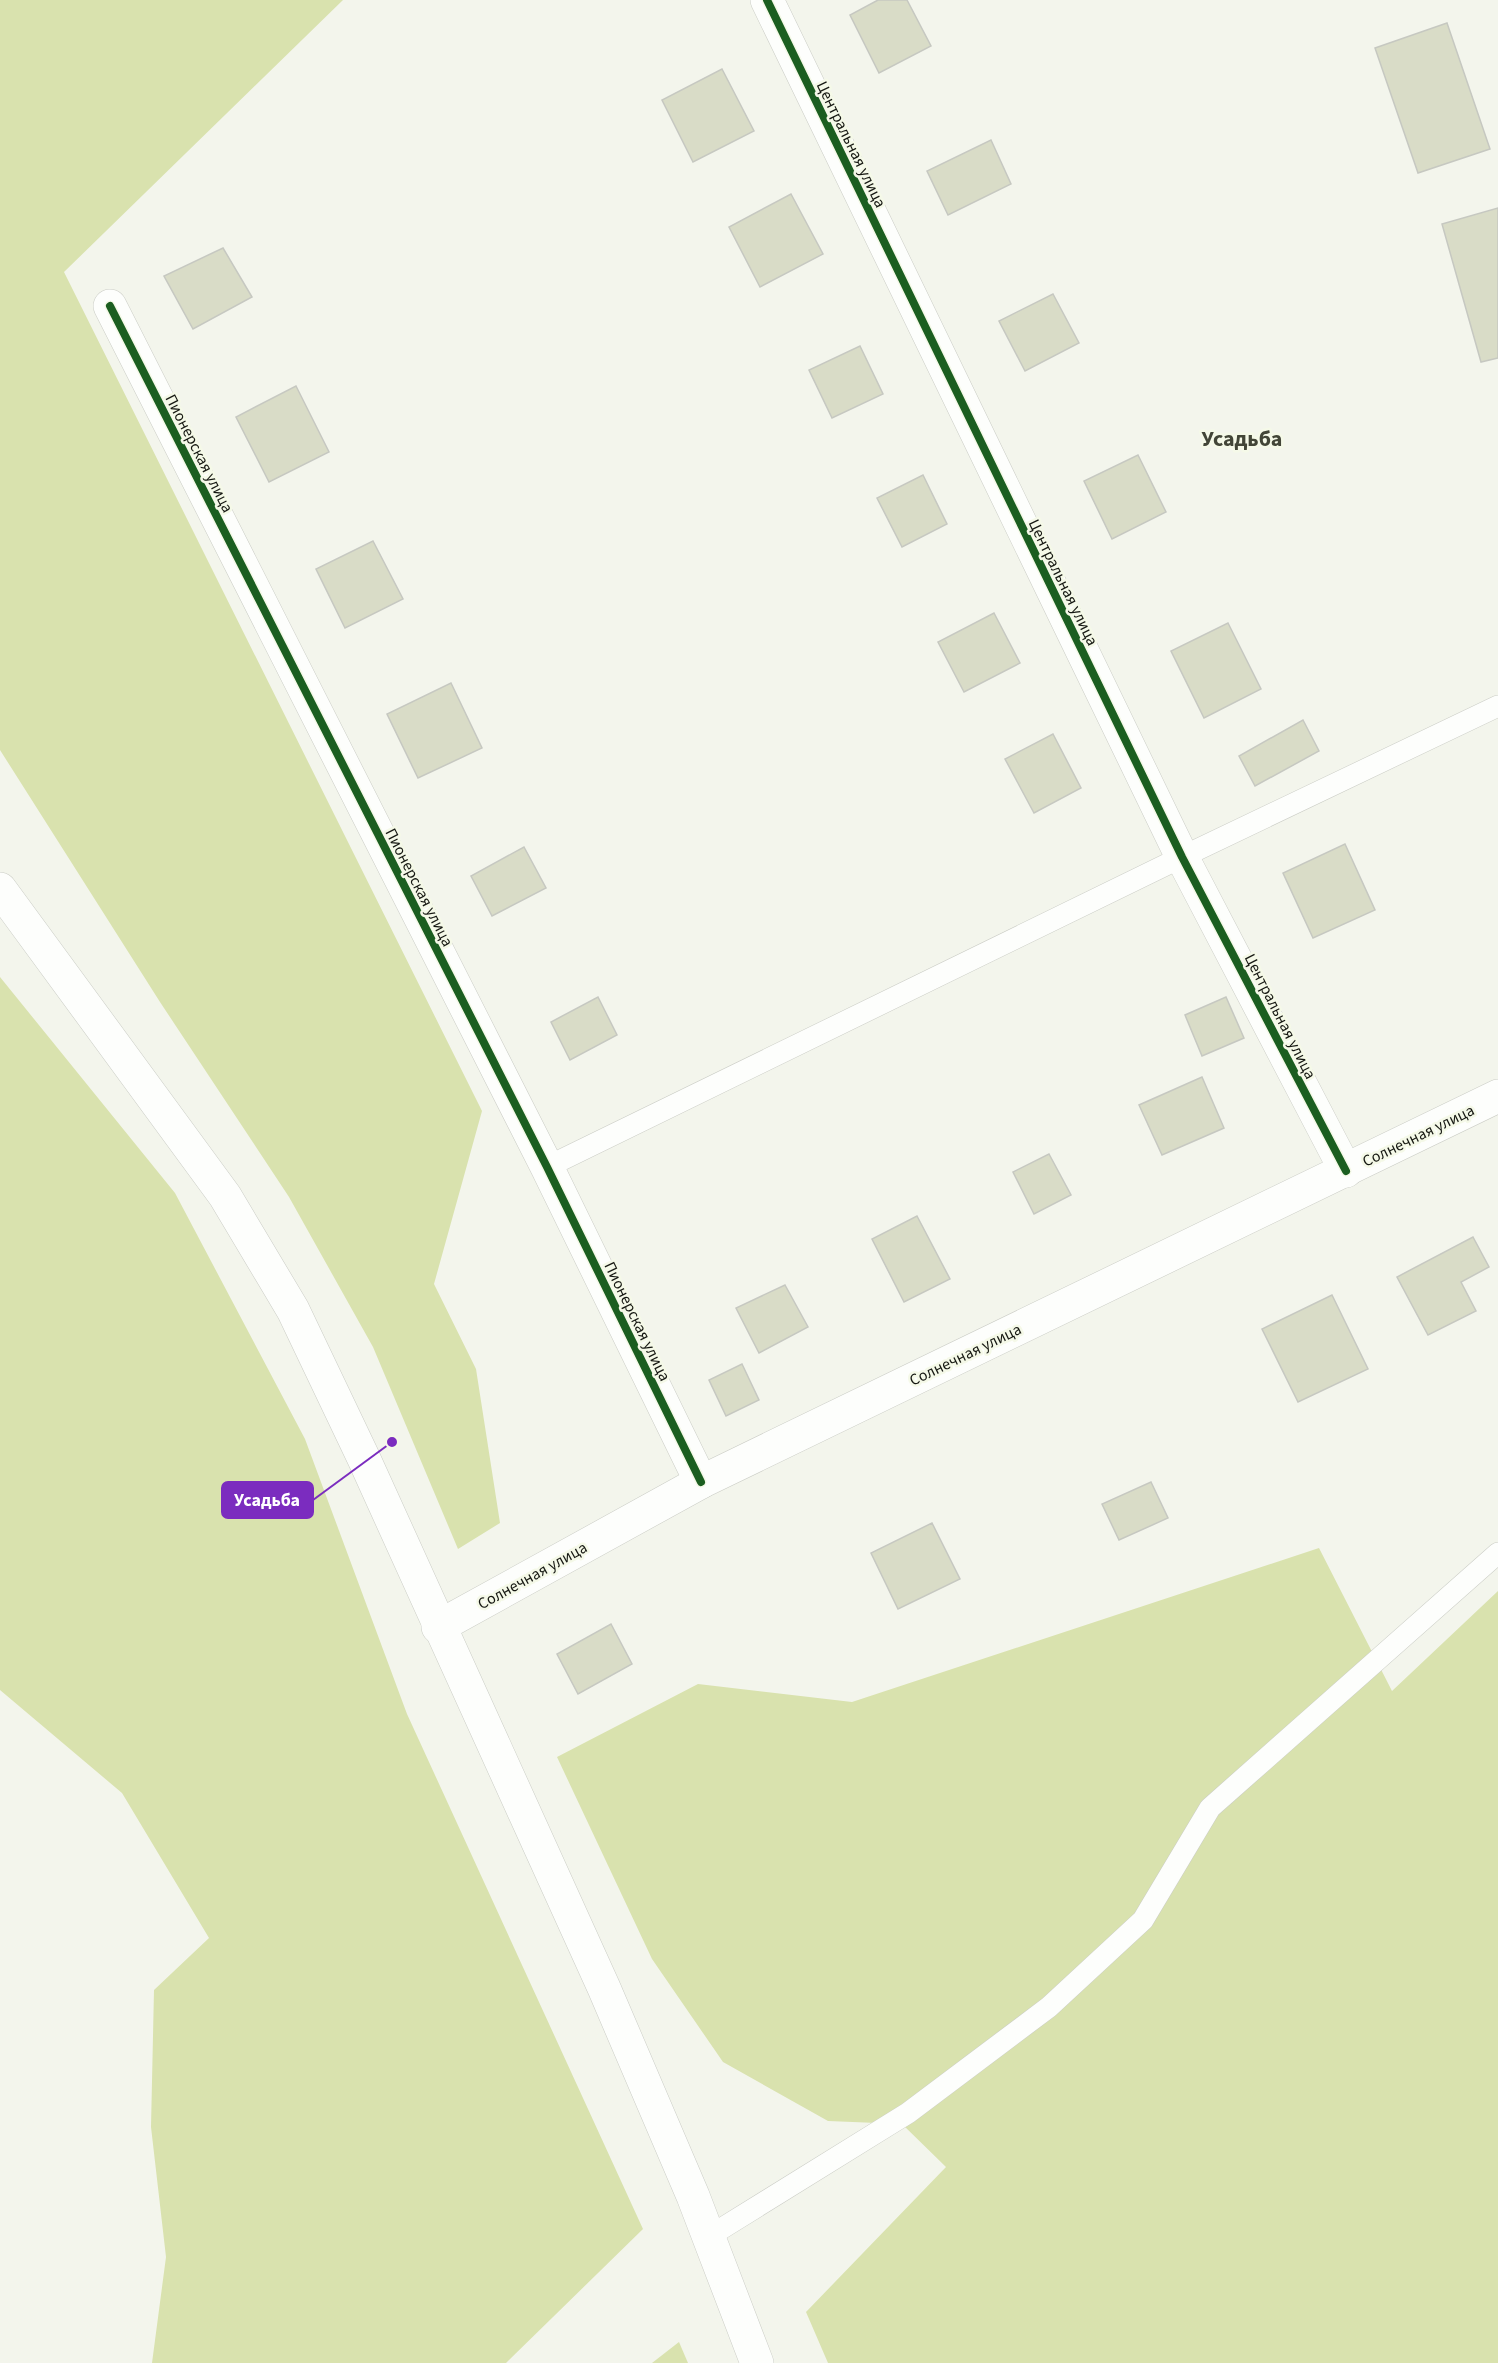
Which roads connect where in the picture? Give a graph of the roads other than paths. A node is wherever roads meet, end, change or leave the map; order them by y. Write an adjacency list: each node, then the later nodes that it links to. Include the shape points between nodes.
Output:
1 (767, 0): 4 (street, Центральная улица)
2 (110, 306): 7 (street, Пионерская улица)
3 (1498, 706): 4 (lane)
4 (1182, 857): 7 (lane); 8 (street, Центральная улица)
5 (0, 889): 11 (street, via 225,1196 288,1300)
6 (1498, 1096): 8 (street, Солнечная улица)
7 (547, 1167): 9 (street, Пионерская улица)
8 (1346, 1171): 9 (street, Солнечная улица)
9 (701, 1482): 11 (street, Солнечная улица)
10 (1498, 1553): 12 (lane, via 1210,1808 1143,1920 1049,2007 909,2113)
11 (438, 1627): 12 (street, via 604,1988)
12 (708, 2237): 13 (street)
13 (757, 2363)

